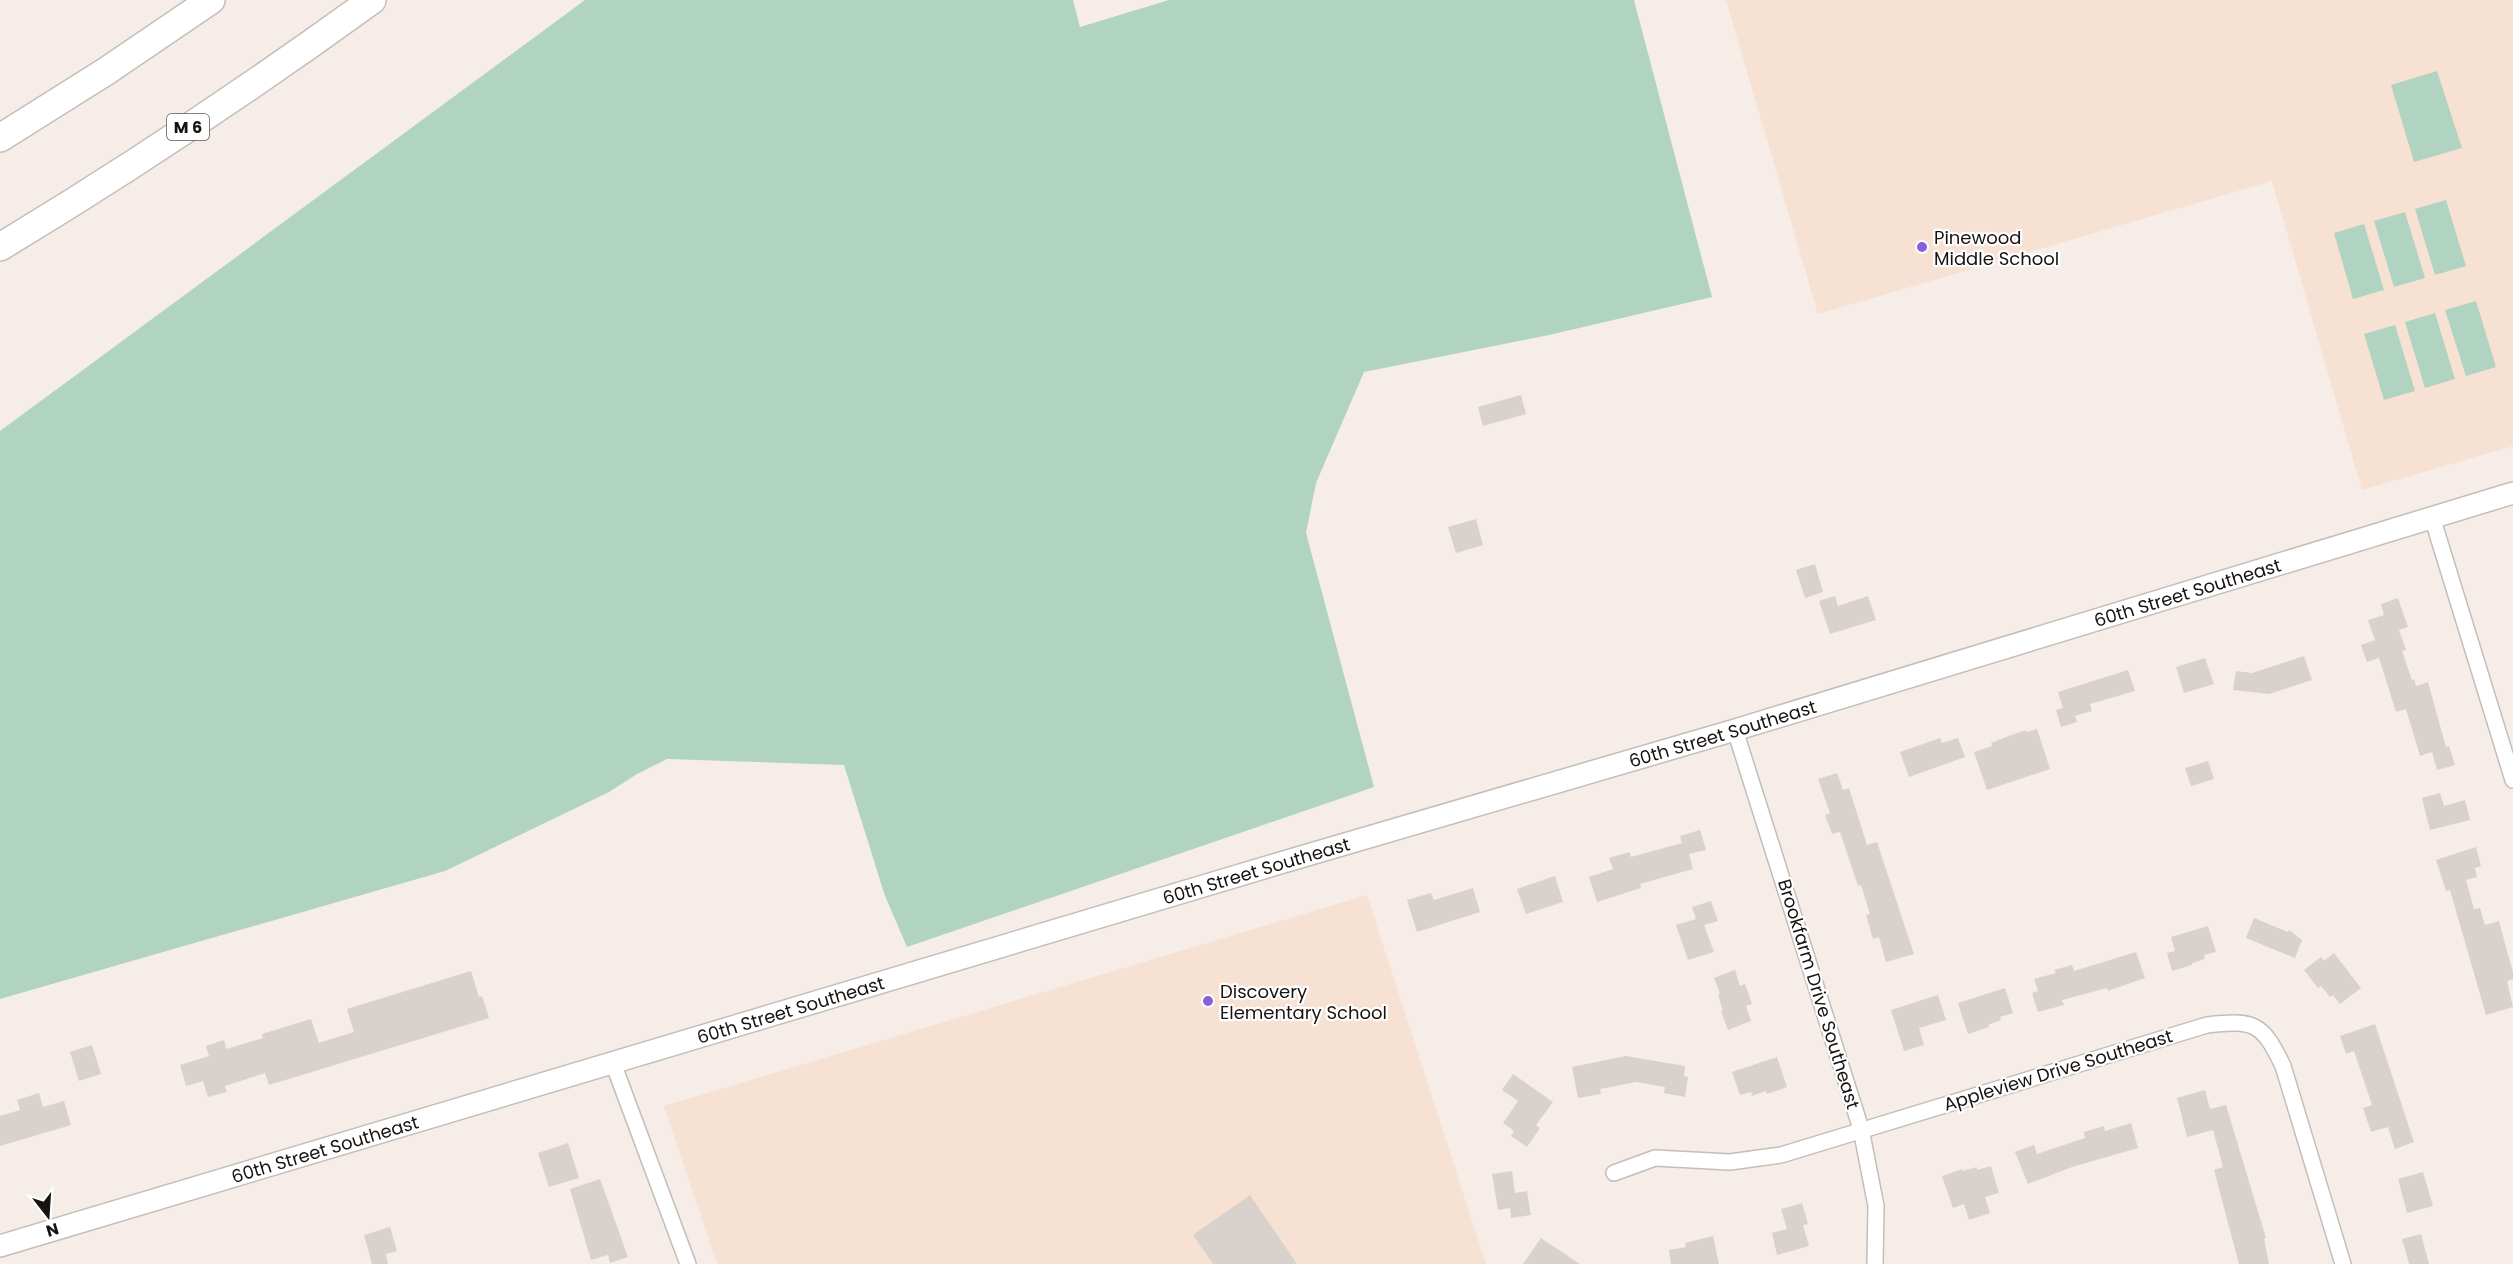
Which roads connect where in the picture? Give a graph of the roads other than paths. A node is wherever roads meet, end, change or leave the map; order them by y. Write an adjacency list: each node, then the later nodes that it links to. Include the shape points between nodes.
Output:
1 (211, 0): 3 (highway)
2 (372, 0): 4 (highway, M 6, via 276,69)
3 (0, 138)
4 (0, 247)
5 (2513, 493): 6 (main road, 60th Street Southeast)
6 (2432, 517): 7 (main road, 60th Street Southeast); 8 (street)
7 (1735, 730): 9 (main road, 60th Street Southeast); 10 (street, Brookfarm Drive Southeast)
8 (2513, 780)
9 (613, 1063): 12 (main road, 60th Street Southeast); 13 (street)
10 (1861, 1129): 11 (street, Appleview Drive Southeast, via 1755,1160 1655,1158); 14 (street, Brookfarm Drive Southeast, via 1876,1206); 15 (street, Appleview Drive Southeast, via 2207,1025 2238,1022 2258,1027 2283,1066)
11 (1614, 1173)
12 (0, 1246)
13 (688, 1264)
14 (1875, 1264)
15 (2343, 1264)

